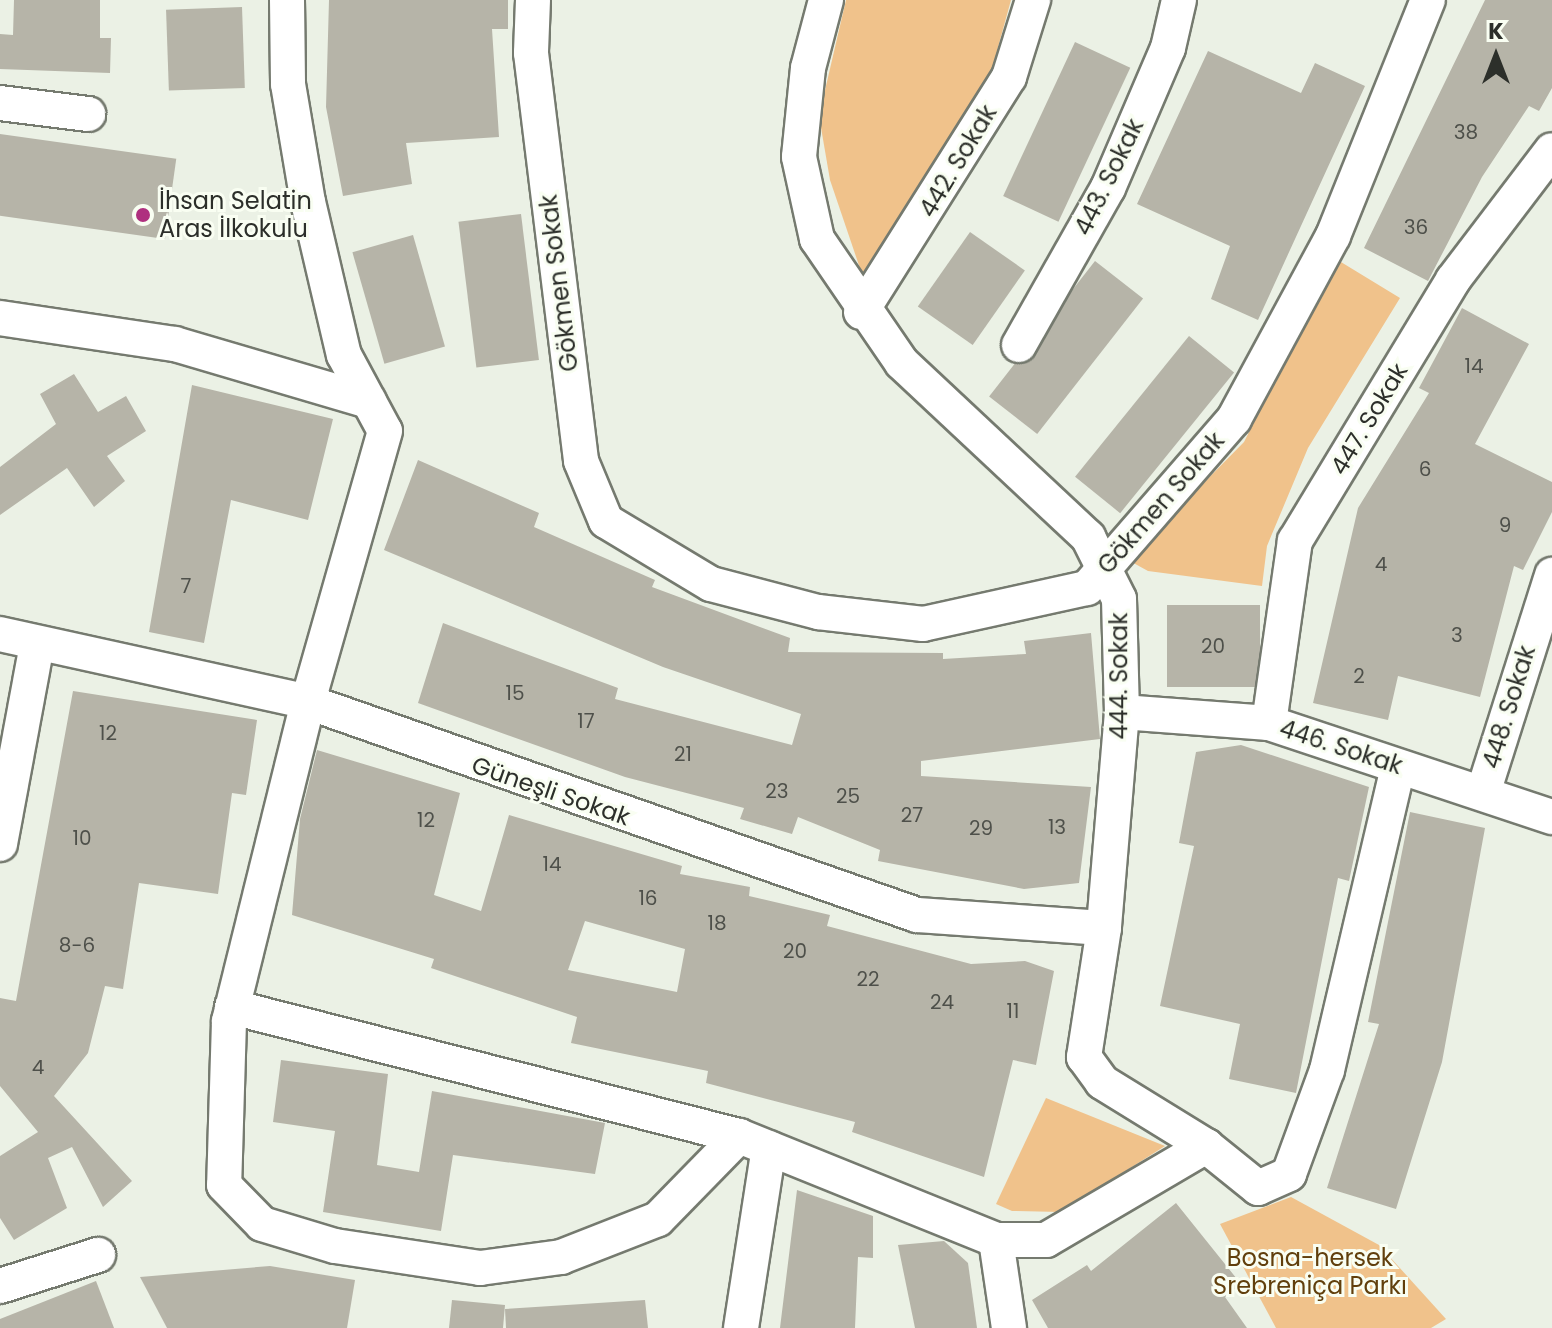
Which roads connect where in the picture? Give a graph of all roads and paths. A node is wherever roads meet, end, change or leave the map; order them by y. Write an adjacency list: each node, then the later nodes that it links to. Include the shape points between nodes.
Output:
1 (287, 0): 13 (street, via 288,84 308,202 344,355)
2 (533, 0): 14 (street, Gökmen Sokak, via 531,53 581,461 606,521 711,584 818,612 923,624 1087,588)
3 (826, 0): 10 (street, 444. Sokak, via 808,68 799,157 817,239)
4 (1033, 0): 10 (street, 442. Sokak, via 1009,77)
5 (1179, 0): 12 (street, 443. Sokak, via 1168,48 1108,188)
6 (1428, 0): 14 (street, Gökmen Sokak, via 1333,236 1234,419)
7 (0, 103): 8 (street)
8 (88, 114)
9 (1552, 150): 20 (street, 447. Sokak, via 1453,280 1295,541)
10 (861, 312): 14 (street, 444. Sokak, via 902,363 1088,537)
11 (0, 318): 13 (street, via 175,344)
12 (1019, 345)
13 (369, 401): 18 (street, via 385,431)
14 (1105, 570): 19 (street, 444. Sokak, via 1119,599)
15 (1552, 575): 22 (street, 448. Sokak)
16 (0, 634): 17 (street, Güneşli Sokak)
17 (37, 644): 18 (street, Güneşli Sokak); 24 (street)
18 (308, 702): 25 (street, Güneşli Sokak, via 917,915); 26 (street)
19 (1122, 712): 20 (street, 446. Sokak); 25 (street, 444. Sokak)
20 (1269, 723): 21 (street, 446. Sokak)
21 (1398, 767): 22 (street, 446. Sokak); 28 (street, 444. Sokak, via 1327,1070 1289,1174 1258,1188)
22 (1483, 793): 23 (street, 446. Sokak)
23 (1552, 817)
24 (0, 844)
25 (1104, 928): 28 (street, 444. Sokak, via 1084,1057 1102,1082)
26 (232, 1007): 27 (street); 27 (street, via 224,1185 262,1224 335,1246 480,1268 561,1257 658,1219)
27 (754, 1142): 29 (street); 32 (street)
28 (1206, 1146): 29 (street, via 1046,1240)
29 (996, 1240): 33 (street)
30 (98, 1255): 31 (street)
31 (0, 1286)
32 (741, 1328)
33 (1009, 1328)

